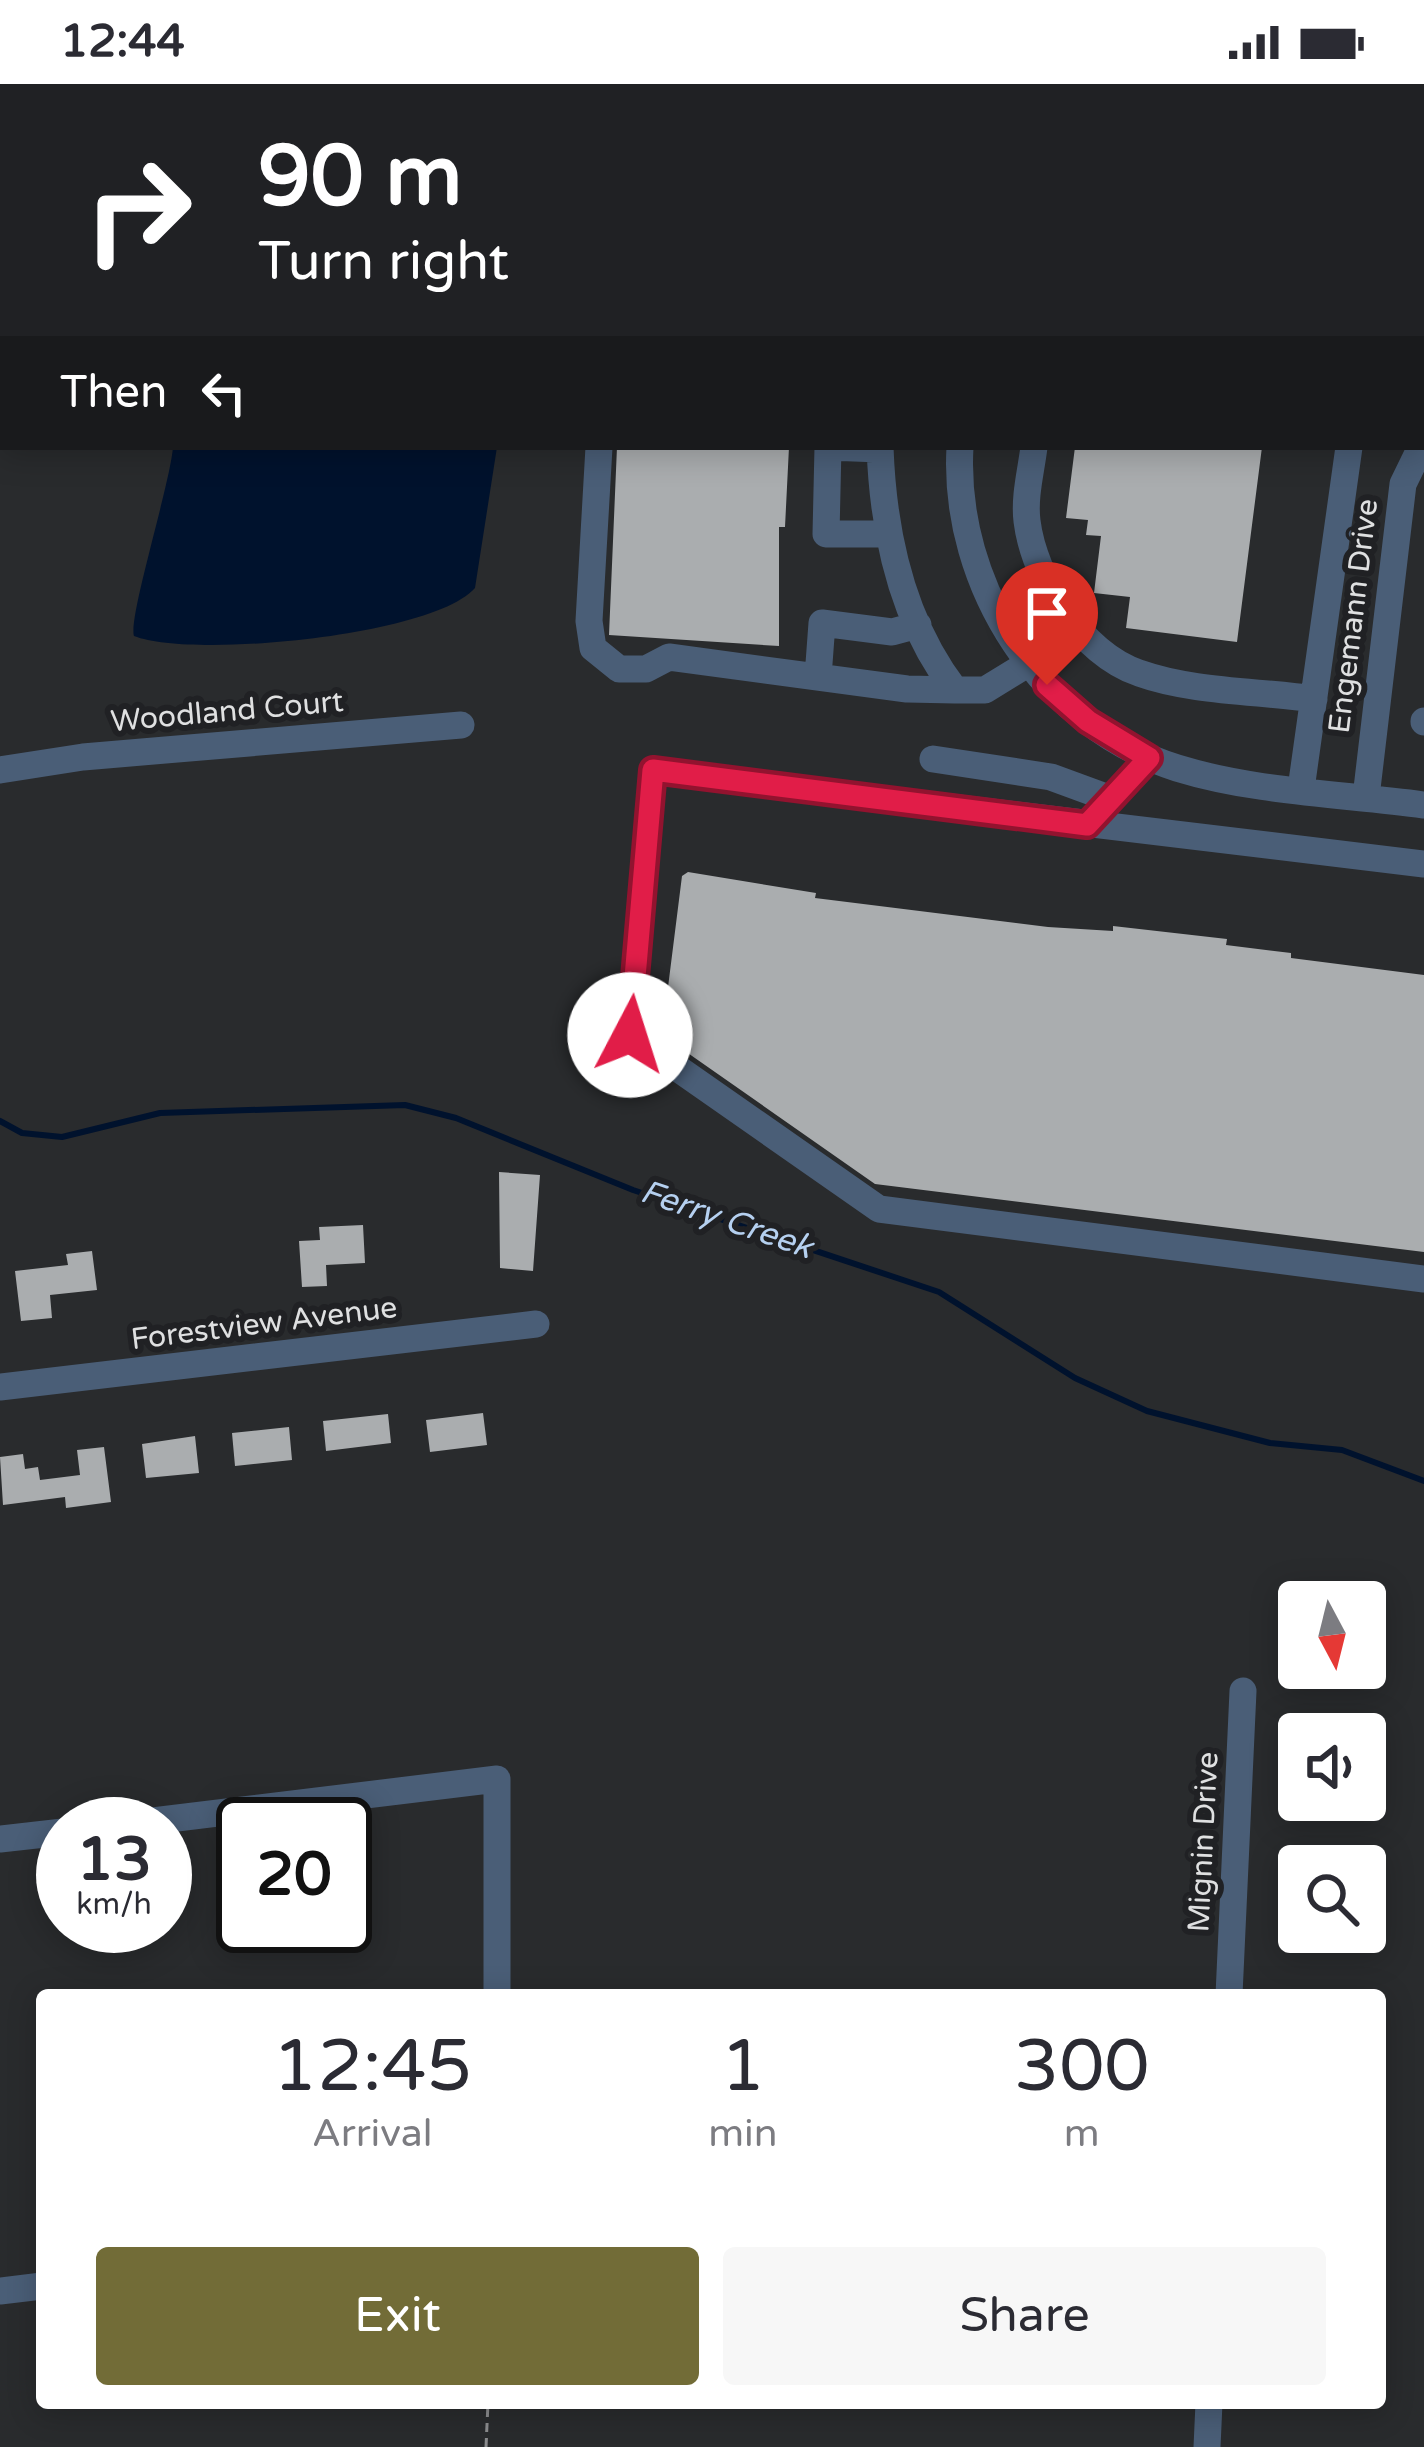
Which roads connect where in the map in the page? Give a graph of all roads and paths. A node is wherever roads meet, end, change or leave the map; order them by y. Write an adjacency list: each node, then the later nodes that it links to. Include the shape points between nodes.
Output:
1 (598, 450): 11 (street, via 593,648 633,671 669,657)
2 (828, 450): 8 (street, via 826,534)
3 (880, 450): 8 (street)
4 (960, 450): 10 (street, via 974,556 998,617)
5 (1034, 450): 13 (street, via 1027,519 1033,548 1082,634 1142,675)
6 (1349, 450): 13 (street)
7 (1419, 450): 19 (street, Engemann Drive, via 1403,484)
8 (889, 534): 9 (street)
9 (918, 625): 11 (street, via 892,632 823,623); 12 (street)
10 (1029, 663): 12 (street, via 985,690); 15 (street, via 1088,721)
11 (818, 676): 12 (street)
12 (955, 690)
13 (1314, 699): 18 (street)
14 (460, 724): 17 (street, Woodland Court)
15 (1149, 758): 18 (street, via 1208,776); 20 (street)
16 (933, 759): 20 (street, via 1051,777)
17 (0, 770)
18 (1301, 788): 19 (street)
19 (1366, 797): 21 (street)
20 (1111, 799): 22 (street)
21 (1424, 805)
22 (1087, 825): 23 (street); 24 (street, via 653,770 630,1035 879,1209)
23 (1424, 864)
24 (1424, 1279)
25 (536, 1324): 26 (street, Forestview Avenue)
26 (0, 1387)
27 (1243, 1691): 32 (street, Mignin Drive)
28 (192, 1816): 31 (street, via 497,1779)
29 (36, 1835): 30 (street)
30 (0, 1839)
31 (497, 1989)
32 (1228, 1989)
33 (36, 2287): 34 (street)
34 (0, 2291)
35 (488, 2409): 37 (path)
36 (1209, 2409): 38 (street)
37 (486, 2447)
38 (1207, 2447)

